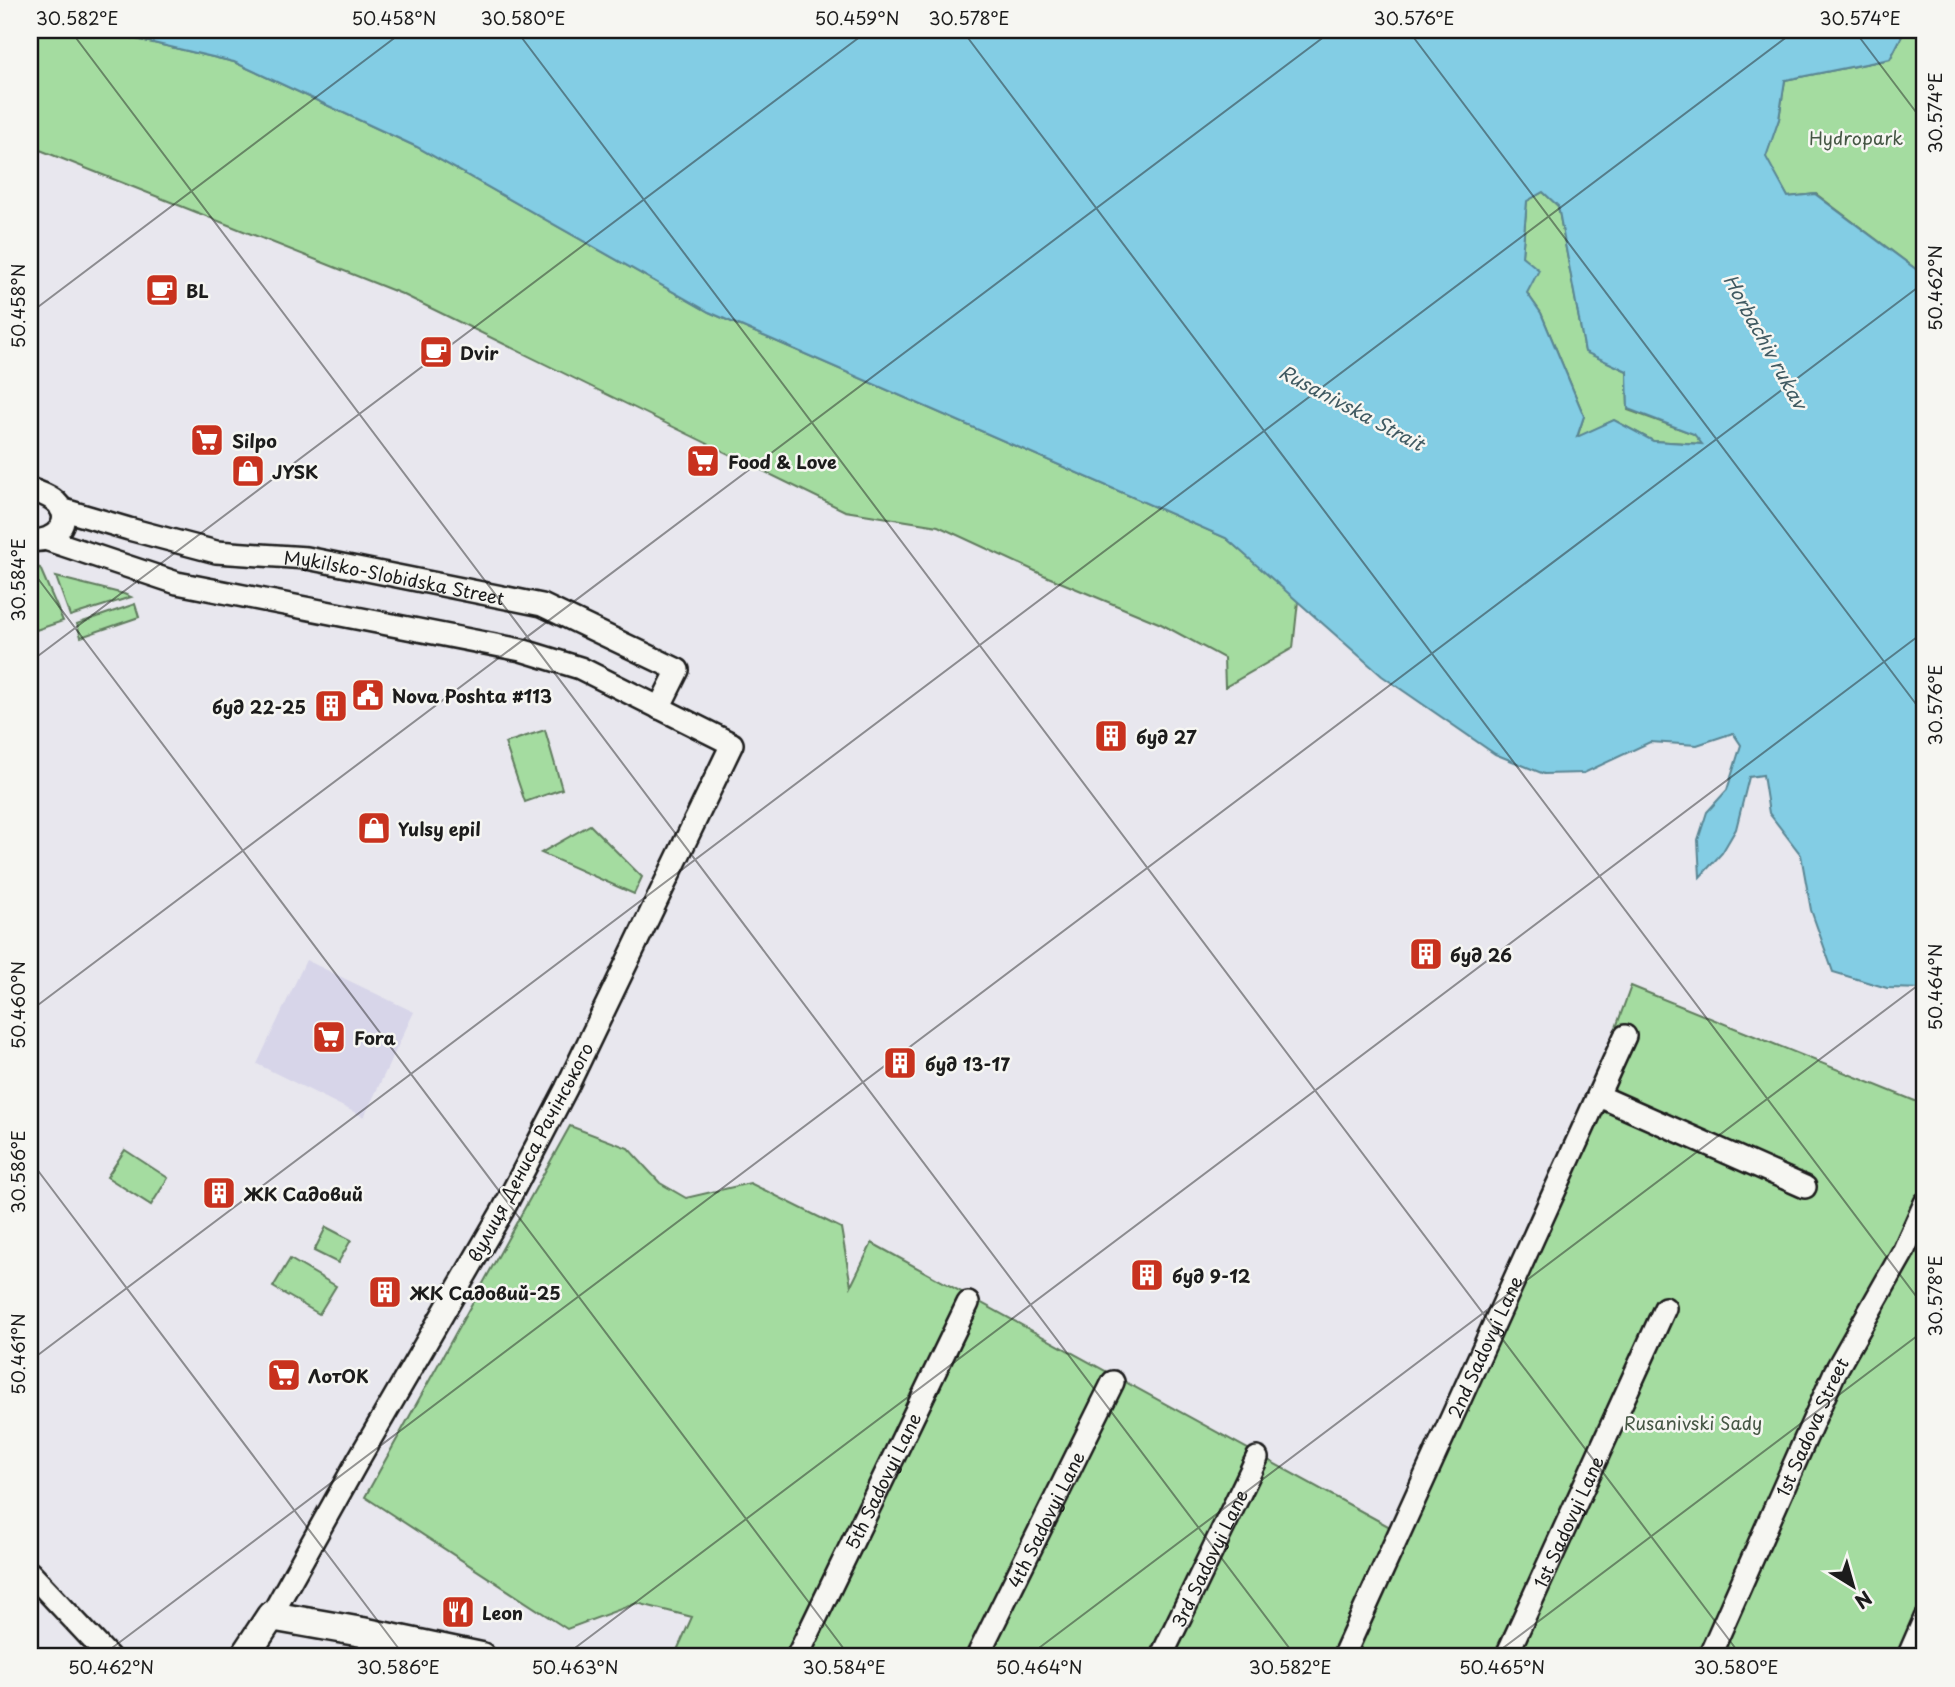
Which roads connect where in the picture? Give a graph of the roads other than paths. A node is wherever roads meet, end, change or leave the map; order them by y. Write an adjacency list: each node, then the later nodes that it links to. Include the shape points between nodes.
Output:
1 (30, 489): 2 (street, Mykilsko-Slobidska Street, via 47,495)
2 (61, 509): 3 (street, via 61,528); 4 (street, Mykilsko-Slobidska Street, via 216,552 307,558 542,605 678,670)
3 (39, 540): 4 (street, via 177,583 521,650 580,668)
4 (659, 708): 14 (street, вулиця Дениса Рачінського, via 732,744 503,1210)
5 (1625, 1036): 6 (street, 2nd Sadovyi Lane)
6 (1599, 1096): 7 (street); 22 (street, 2nd Sadovyi Lane)
7 (1805, 1187)
8 (1925, 1203): 24 (street, 1st Sadova Street, via 1903,1252 1835,1372)
9 (968, 1303): 19 (street, 5th Sadovyi Lane)
10 (1665, 1308): 23 (street, 1st Sadovyi Lane)
11 (1113, 1382): 20 (street, 4th Sadovyi Lane)
12 (1257, 1458): 21 (street, 3rd Sadovyi Lane)
13 (30, 1573): 16 (street)
14 (271, 1616): 17 (main road, вулиця Дениса Рачінського); 18 (main road)
15 (1925, 1618): 25 (street)
16 (109, 1657)
17 (244, 1657)
18 (481, 1657)
19 (797, 1657)
20 (978, 1657)
21 (1161, 1657)
22 (1343, 1657)
23 (1506, 1657)
24 (1709, 1657)
25 (1908, 1657)

